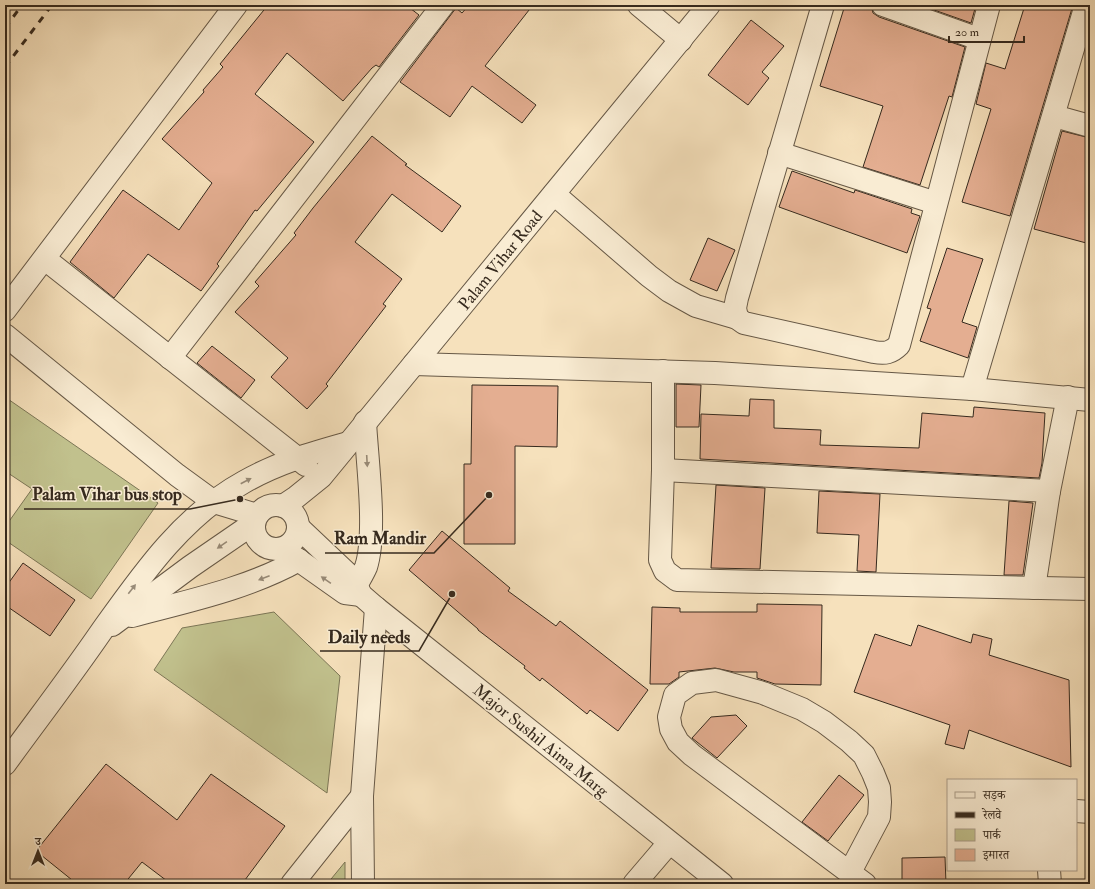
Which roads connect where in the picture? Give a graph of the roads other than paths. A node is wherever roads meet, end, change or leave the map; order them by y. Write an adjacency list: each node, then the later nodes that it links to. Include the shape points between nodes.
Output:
1 (236, 5): 16 (street)
2 (443, 5): 20 (street)
3 (709, 5): 10 (street, Palam Vihar Road)
4 (823, 5): 13 (street)
5 (882, 5): 9 (street)
6 (989, 5): 9 (street)
7 (1086, 5): 11 (street)
8 (647, 8): 10 (street)
9 (979, 39): 15 (street)
10 (681, 40): 14 (street, Palam Vihar Road)
11 (1054, 116): 12 (street); 23 (street)
12 (1090, 126)
13 (779, 153): 15 (street); 18 (street, via 737,298)
14 (554, 194): 18 (street, via 670,291 696,306); 21 (street, Palam Vihar Road)
15 (936, 203): 18 (street, via 899,345 892,351 884,354 874,352 744,323)
16 (45, 259): 17 (street); 20 (street)
17 (5, 310)
18 (737, 318)
19 (5, 335): 32 (street)
20 (170, 358): 28 (street)
21 (414, 364): 22 (street); 26 (street, Palam Vihar Road)
22 (663, 371): 23 (street); 29 (street)
23 (972, 389): 24 (street)
24 (1068, 397): 25 (street); 31 (street)
25 (1090, 400)
26 (365, 422): 27 (street, Palam Vihar Road); 40 (street, one-way to 40, via 370,544)
27 (348, 443): 28 (street); 30 (street, Palam Vihar Road)
28 (297, 457): 30 (street); 32 (street, one-way to 28, via 244,482)
29 (663, 470): 31 (street); 38 (street, via 660,560 665,571 677,580)
30 (321, 477): 33 (street, Palam Vihar Road)
31 (1049, 491): 38 (street)
32 (214, 502): 34 (street); 42 (street, one-way to 32, via 163,551 184,528)
33 (283, 506): 34 (street, via 268,506); 35 (street, via 294,514)
34 (255, 519): 36 (street, via 256,537 260,543 267,547); 41 (street, one-way to 41)
35 (298, 527): 36 (street, via 293,540); 40 (street, Major Sushil Aima Marg, via 353,579)
36 (281, 548): 37 (street, Major Sushil Aima Marg)
37 (299, 560): 40 (street, Major Sushil Aima Marg, one-way to 37, via 345,593); 41 (street, one-way to 41, via 241,586)
38 (1034, 588): 39 (street)
39 (1090, 588)
40 (364, 597): 44 (street); 47 (street, Major Sushil Aima Marg)
41 (122, 619): 42 (street)
42 (101, 632): 43 (street)
43 (5, 764)
44 (362, 796): 50 (street); 51 (street)
45 (1077, 811): 46 (street)
46 (1090, 812)
47 (669, 843): 52 (street); 53 (street, Major Sushil Aima Marg)
48 (1049, 871): 54 (street)
49 (857, 878): 49 (street, via 678,742 671,729 670,717 675,695 692,683 716,680 763,693 802,709 824,722 864,755 879,788 879,817)
50 (292, 884)
51 (363, 884)
52 (634, 884)
53 (722, 884)
54 (1050, 884)

